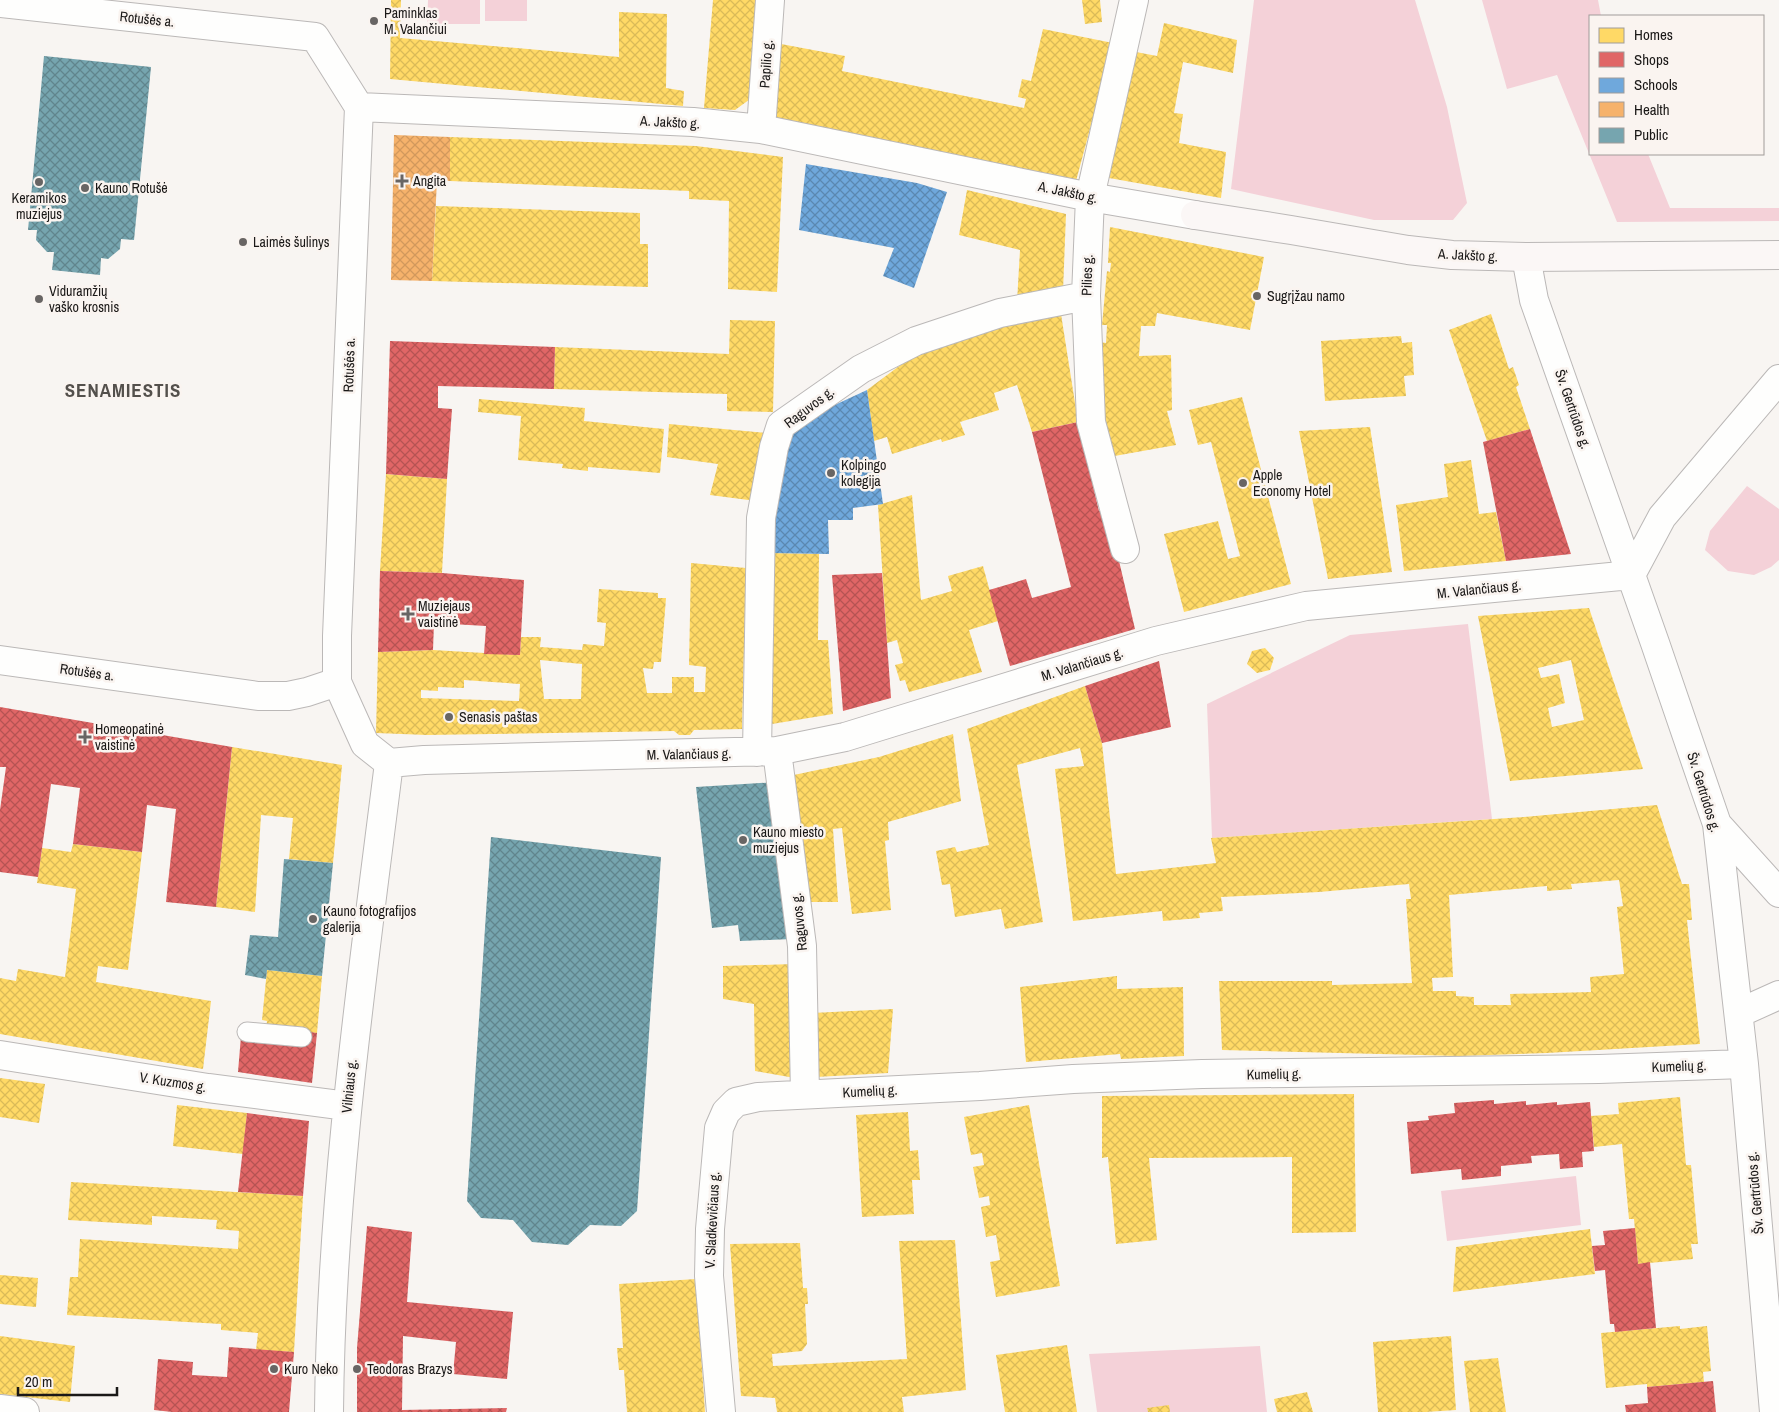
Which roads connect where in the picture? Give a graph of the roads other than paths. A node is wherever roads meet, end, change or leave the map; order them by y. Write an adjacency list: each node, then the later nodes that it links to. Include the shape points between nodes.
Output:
1 (770, 0): 5 (street, Papilio g.)
2 (1134, 0): 6 (street, Pilies g.)
3 (0, 3): 4 (street, Rotušės a., via 315,37)
4 (359, 107): 5 (street, A. Jakšto g., via 693,122); 14 (street, Rotušės a.)
5 (761, 129): 6 (street, A. Jakšto g.)
6 (1090, 198): 8 (street, A. Jakšto g., via 1408,250); 9 (street, Pilies g.)
7 (1779, 256): 8 (street, A. Jakšto g.)
8 (1526, 257): 12 (street, Šv. Gertrūdos g., via 1534,300)
9 (1086, 296): 11 (street, Pilies g., via 1090,422); 15 (street, Raguvos g., via 1000,313 916,341 861,369 781,425 761,518)
10 (1779, 379): 12 (street, via 1662,517)
11 (1126, 549)
12 (1631, 575): 15 (street, M. Valančiaus g., via 1306,606 1156,641 845,737); 17 (street, Šv. Gertrūdos g.)
13 (0, 660): 14 (street, Rotušės a., via 258,696 288,696)
14 (337, 682): 16 (street, via 366,744)
15 (767, 751): 16 (street, M. Valančiaus g.); 25 (street, Raguvos g., via 802,946)
16 (389, 763): 26 (street, Vilniaus g.)
17 (1717, 824): 18 (street); 20 (street, Šv. Gertrūdos g.)
18 (1779, 893)
19 (1779, 995): 20 (street)
20 (1739, 1013): 24 (street, Šv. Gertrūdos g.)
21 (248, 1032): 22 (lane)
22 (302, 1037)
23 (0, 1054): 26 (street, V. Kuzmos g., via 208,1088)
24 (1744, 1064): 25 (street, Kumelių g., via 1183,1075); 31 (street, Šv. Gertrūdos g.)
25 (805, 1094): 30 (street, V. Sladkevičiaus g., via 736,1102 726,1112 719,1128 709,1276)
26 (347, 1106): 29 (street, Vilniaus g., via 330,1346)
27 (0, 1409): 28 (street)
28 (26, 1412)
29 (329, 1412)
30 (721, 1412)
31 (1774, 1412)

